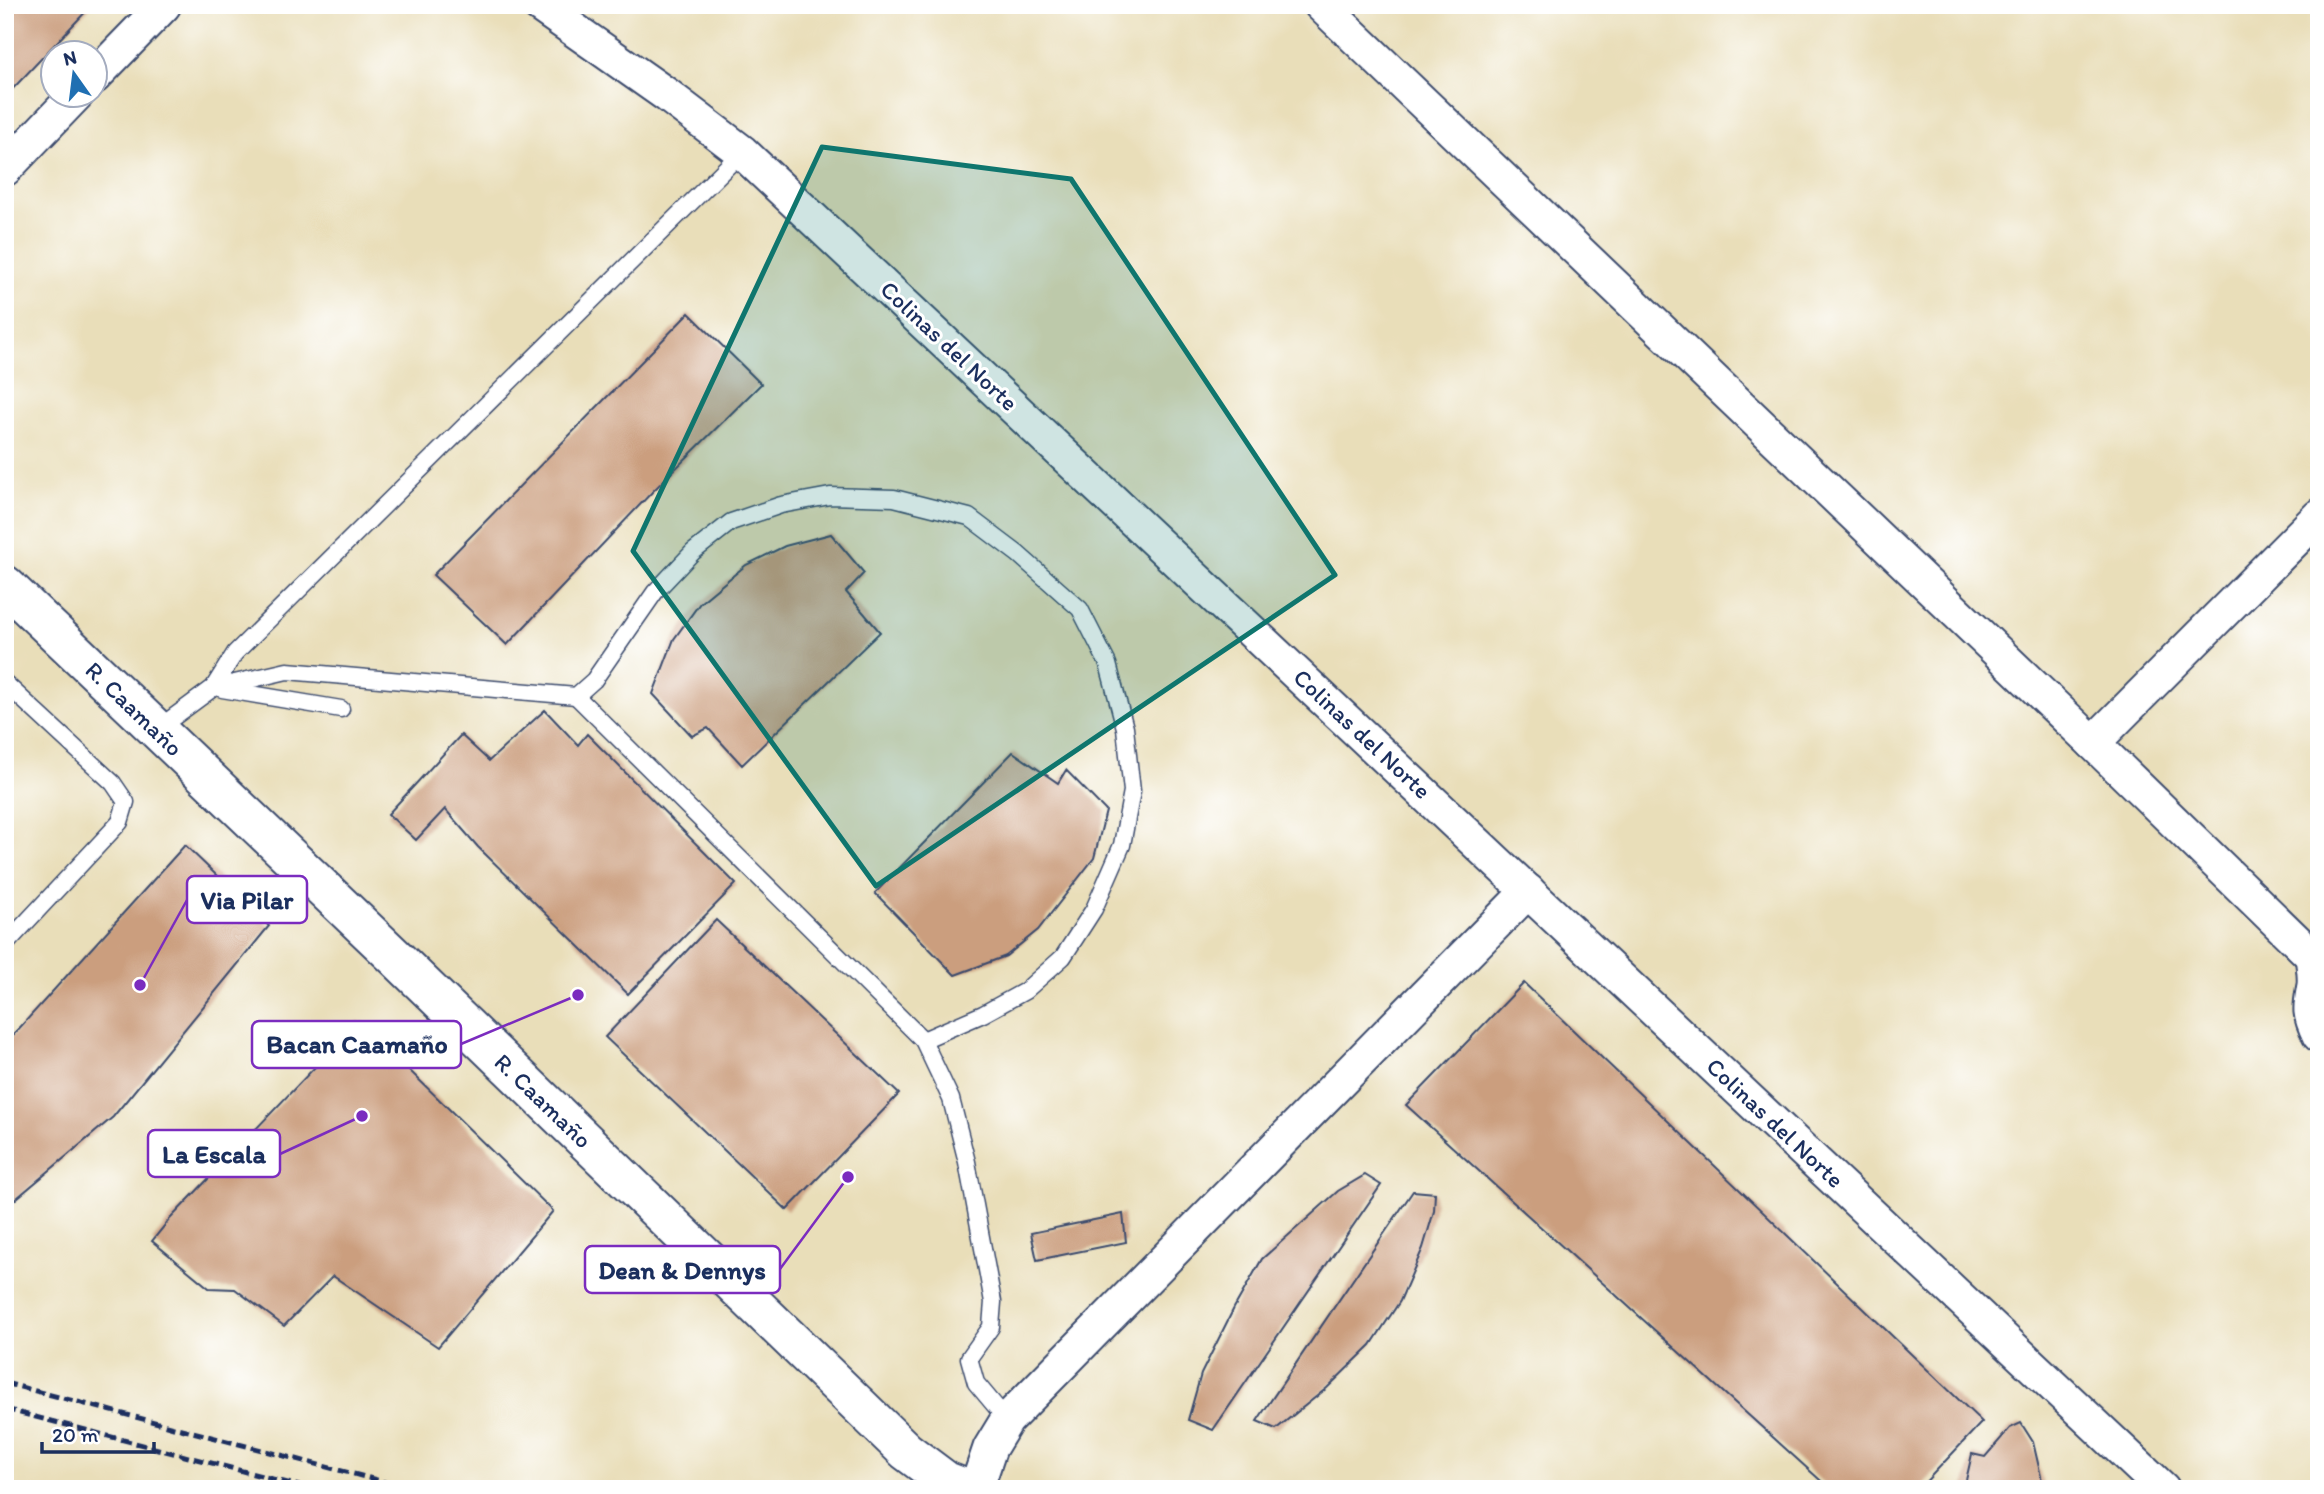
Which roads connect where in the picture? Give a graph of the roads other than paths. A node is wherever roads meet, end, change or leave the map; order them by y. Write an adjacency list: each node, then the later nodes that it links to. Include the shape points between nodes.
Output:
1 (164, 5): 4 (street)
2 (539, 5): 6 (street, Colinas del Norte)
3 (1321, 5): 15 (street)
4 (108, 63)
5 (64, 108): 7 (street)
6 (742, 152): 11 (lane, via 235,653); 16 (street, Colinas del Norte)
7 (5, 169)
8 (2319, 516): 15 (street)
9 (5, 586): 14 (street, R. Caamaño)
10 (5, 684): 17 (lane, via 113,783 126,802 120,822)
11 (213, 688): 12 (lane, via 287,671); 13 (lane); 14 (lane)
12 (576, 696): 20 (lane); 20 (lane, via 594,680 655,592 693,552 732,522 817,498 894,498 969,517 1080,609 1108,664 1125,728 1132,791 1122,845 1094,909 1063,957 1025,991)
13 (341, 709)
14 (156, 730): 22 (street, R. Caamaño, via 906,1451 946,1481)
15 (2093, 743): 18 (street)
16 (1528, 891): 21 (street); 24 (street, Colinas del Norte)
17 (5, 945)
18 (2316, 956): 19 (street, via 2310,1002)
19 (2319, 1035)
20 (923, 1040): 21 (lane, via 951,1099 993,1302 991,1327 970,1358 976,1383)
21 (1007, 1420): 23 (street, via 990,1448)
22 (967, 1489)
23 (976, 1489)
24 (2163, 1489)

